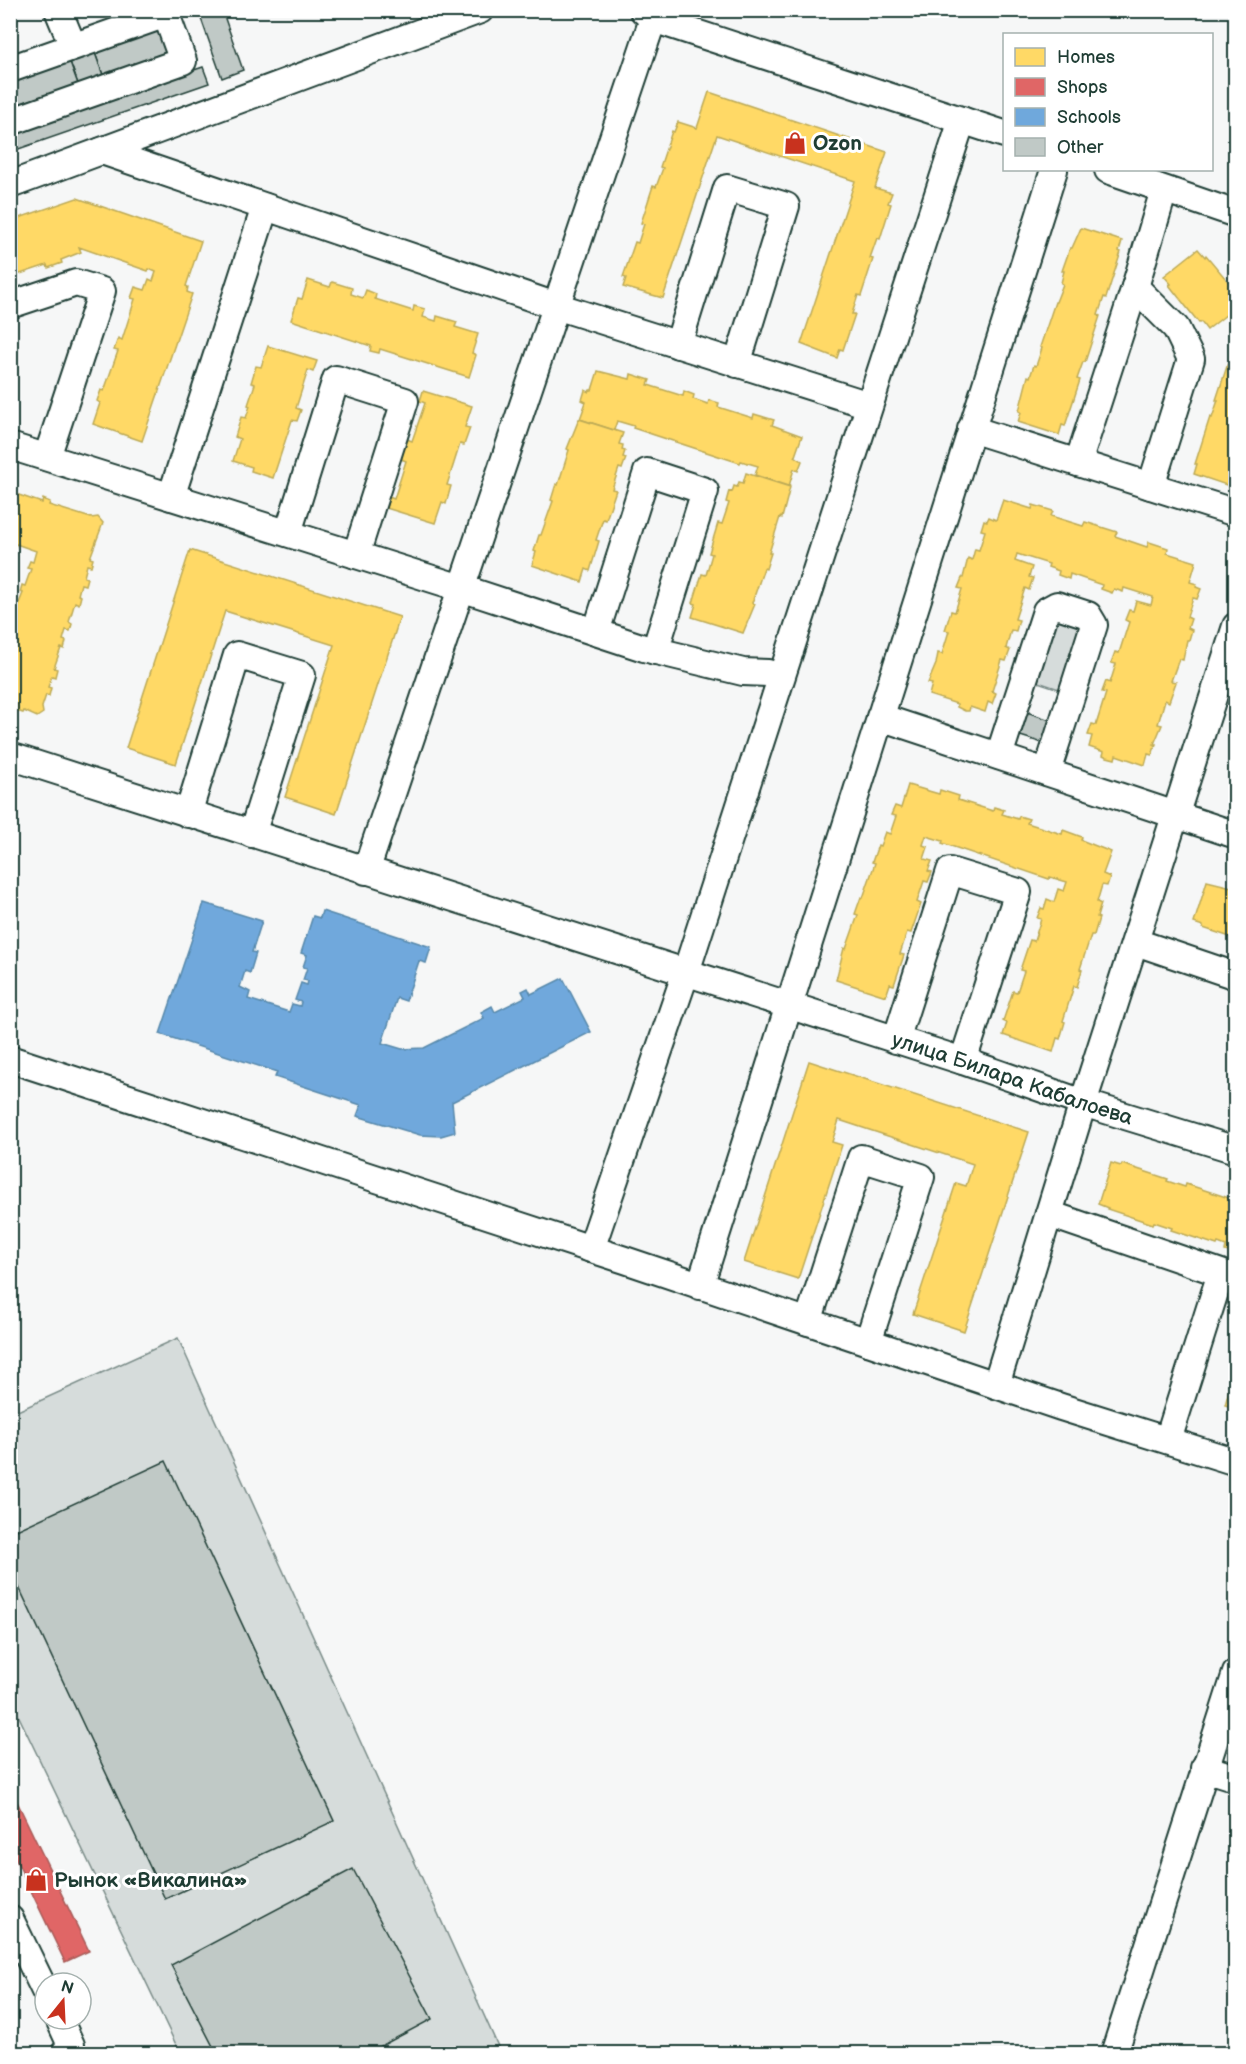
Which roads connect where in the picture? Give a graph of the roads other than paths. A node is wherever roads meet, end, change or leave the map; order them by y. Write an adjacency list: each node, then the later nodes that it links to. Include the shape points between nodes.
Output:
1 (58, 10): 4 (street)
2 (480, 10): 9 (street)
3 (648, 15): 6 (street); 18 (street)
4 (73, 46): 5 (street); 7 (street, via 166,14 183,61)
5 (10, 69)
6 (962, 120): 8 (street); 21 (street)
7 (10, 122)
8 (1003, 133)
9 (102, 151): 12 (street); 14 (street)
10 (1053, 171): 22 (street)
11 (1111, 171): 13 (street)
12 (10, 185)
13 (1164, 190): 15 (street); 16 (street)
14 (265, 207): 18 (street); 27 (street)
15 (1236, 214)
16 (1135, 287): 25 (street); 26 (street, via 1176,328 1191,359)
17 (10, 305): 24 (street, via 76,283 102,291)
18 (556, 306): 19 (street); 31 (street)
19 (678, 345): 20 (street); 20 (street, via 727,188 786,206)
20 (737, 364): 21 (street)
21 (869, 405): 35 (street)
22 (971, 429): 25 (street); 36 (street)
23 (10, 446): 24 (street)
24 (46, 457): 27 (street)
25 (1078, 463): 26 (street)
26 (1151, 486): 28 (street)
27 (171, 496): 29 (street)
28 (1236, 513)
29 (288, 533): 30 (street); 30 (street, via 336,379 405,401)
30 (356, 555): 31 (street)
31 (461, 588): 33 (street); 44 (street)
32 (1236, 626): 41 (street)
33 (596, 632): 34 (street); 34 (street, via 647,472 705,491)
34 (655, 651): 35 (street)
35 (780, 677): 46 (street)
36 (880, 717): 38 (street); 48 (street)
37 (10, 756): 40 (street, улица Билара Кабалоева)
38 (999, 756): 39 (street); 39 (street, via 1046,611 1057,604 1088,615 1094,625)
39 (1047, 772): 41 (street)
40 (188, 814): 42 (street, улица Билара Кабалоева); 42 (street, via 237,655 302,675)
41 (1176, 815): 43 (street); 45 (street)
42 (252, 834): 44 (street, улица Билара Кабалоева)
43 (1236, 835)
44 (366, 871): 46 (street, улица Билара Кабалоева)
45 (1136, 942): 47 (street); 52 (street)
46 (686, 972): 48 (street, улица Билара Кабалоева); 55 (street)
47 (1236, 976)
48 (789, 1005): 49 (street, улица Билара Кабалоева); 56 (street)
49 (896, 1040): 51 (street, улица Билара Кабалоева); 51 (street, via 950,871 1018,892)
50 (10, 1059): 55 (street)
51 (963, 1061): 52 (street, улица Билара Кабалоева)
52 (1083, 1103): 53 (street, улица Билара Кабалоева); 54 (street)
53 (1236, 1150)
54 (1049, 1214): 59 (street); 60 (street, via 1221,1273)
55 (591, 1249): 56 (street)
56 (700, 1286): 57 (street)
57 (808, 1322): 58 (street); 58 (street, via 861,1158 921,1177)
58 (868, 1342): 59 (street)
59 (996, 1386): 60 (street)
60 (1168, 1440): 61 (street)
61 (1236, 1462)
62 (1236, 1673): 63 (street)
63 (1204, 1768): 64 (street); 69 (street)
64 (1236, 1778)
65 (10, 1919): 66 (street)
66 (35, 1971)
67 (64, 2031): 68 (street, via 71,2045)
68 (64, 2054)
69 (1114, 2054)

